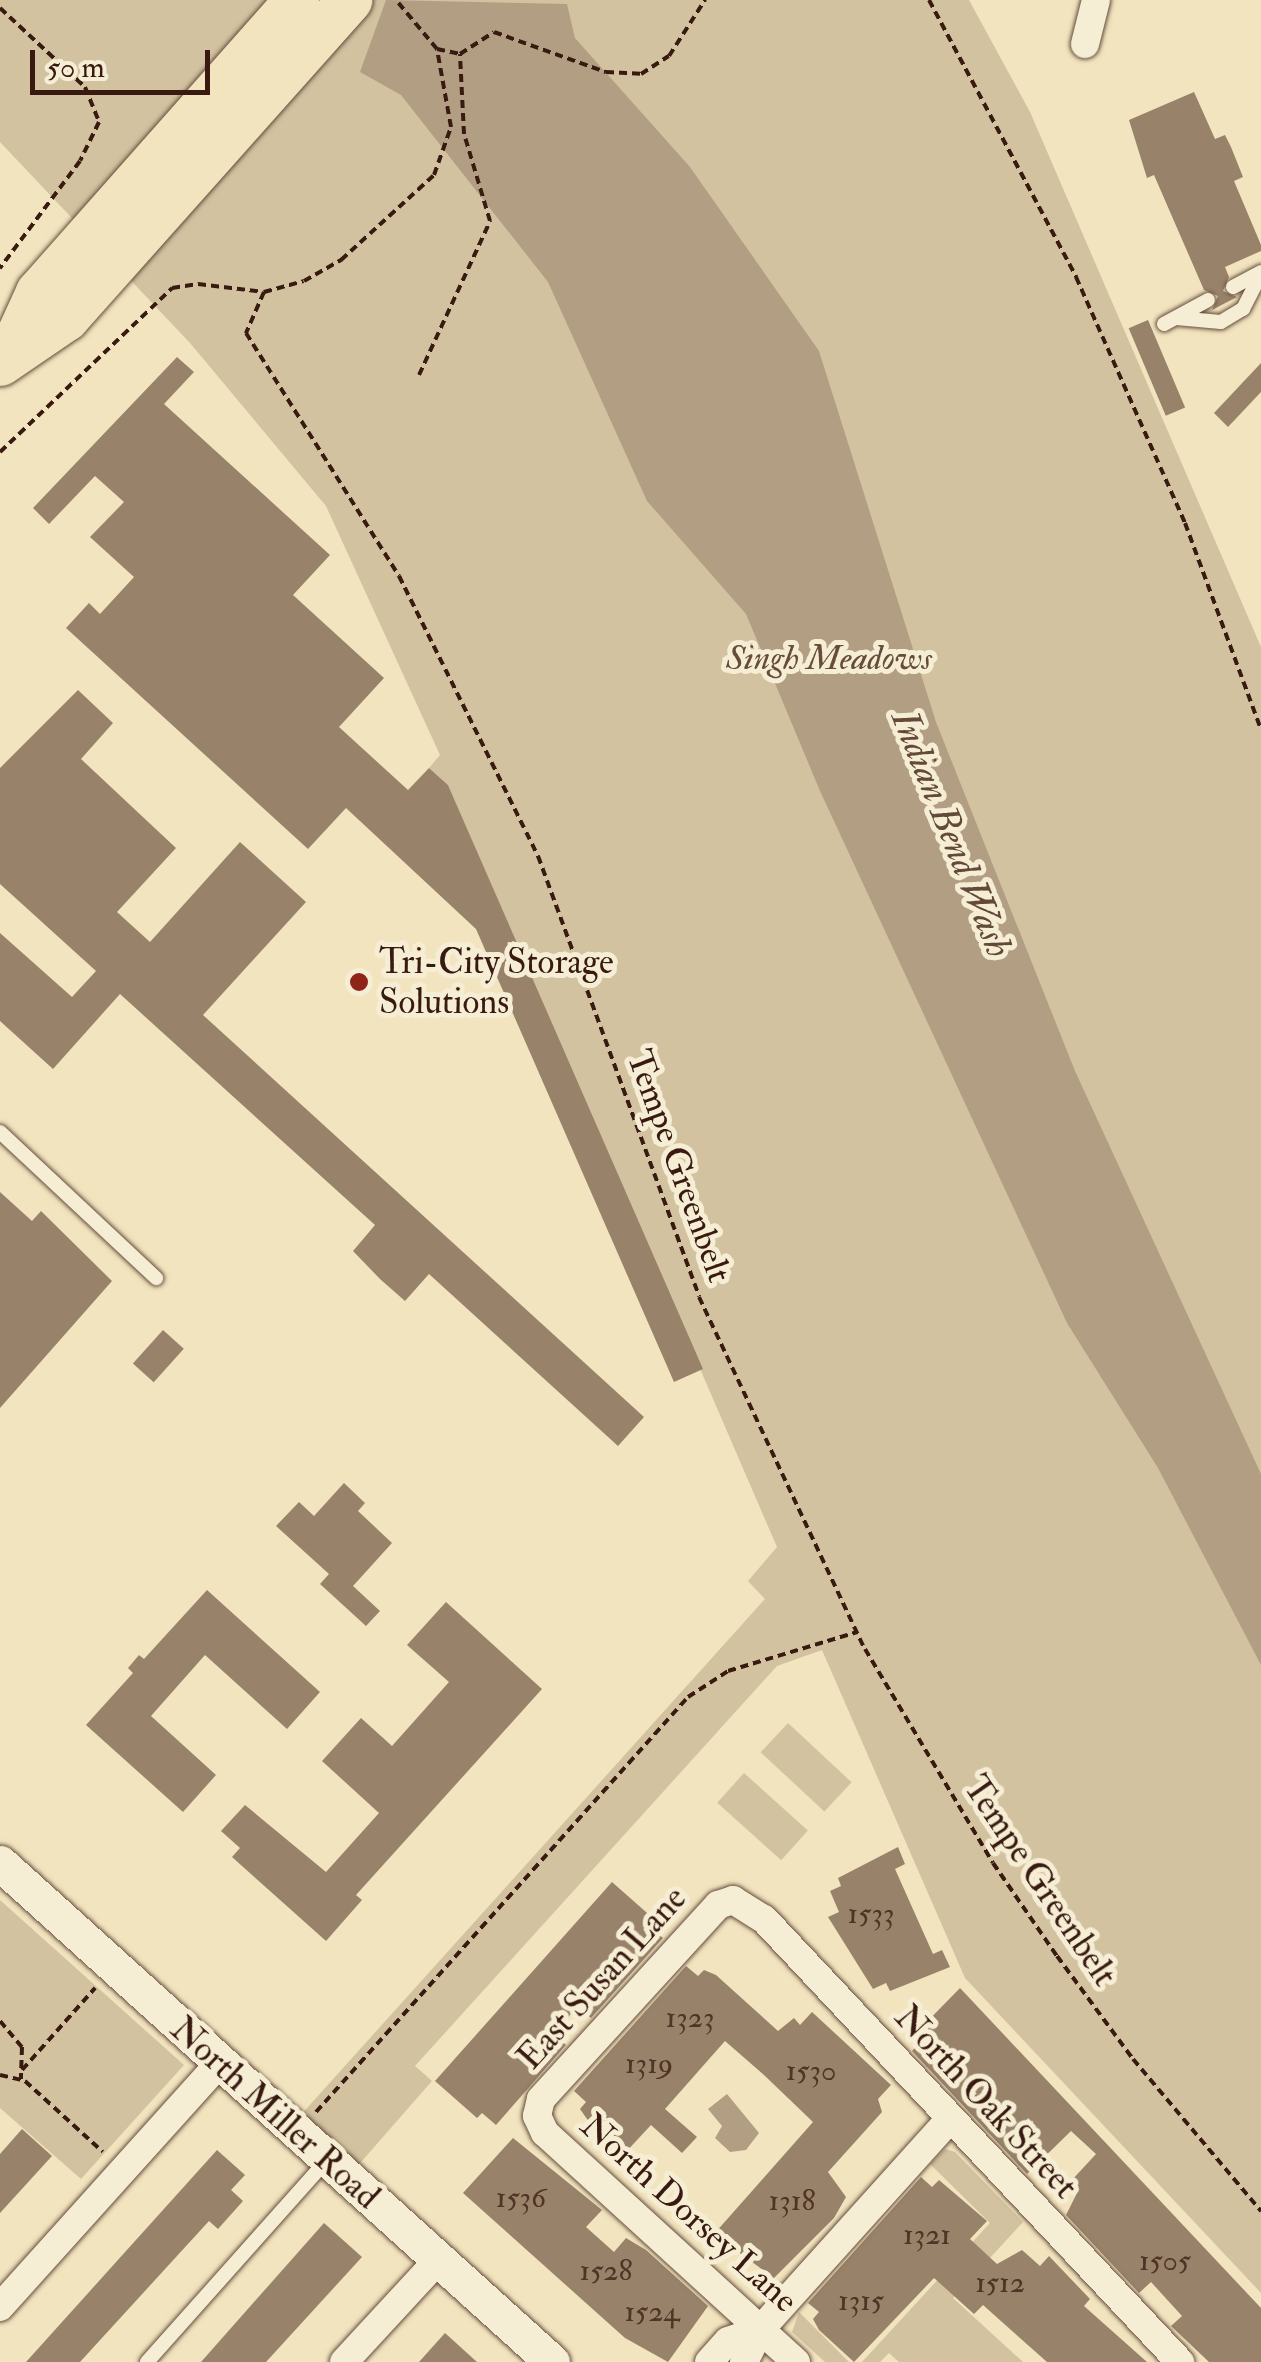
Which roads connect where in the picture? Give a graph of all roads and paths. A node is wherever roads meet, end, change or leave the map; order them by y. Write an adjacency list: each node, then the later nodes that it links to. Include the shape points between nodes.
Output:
1 (296, 0): 16 (main road, via 38,292)
2 (349, 0): 16 (main road, via 66,318)
3 (396, 0): 9 (path)
4 (705, 0): 10 (path, via 669,56 641,74 606,72 494,32)
5 (929, 0): 19 (path, via 1084,293 1186,523)
6 (1096, 0): 8 (street)
7 (0, 8): 11 (path, via 85,86 99,122 80,161)
8 (1085, 44)
9 (437, 48): 10 (path); 14 (path, via 451,127 434,175 340,260 304,282)
10 (460, 54): 17 (path, via 464,134 490,221)
11 (0, 268)
12 (1261, 273): 13 (lane); 15 (lane, via 1243,308 1221,322 1170,321)
13 (1233, 286)
14 (264, 292): 18 (path, via 198,284 172,288); 22 (path, Tempe Greenbelt, via 246,332 399,576 529,838 699,1297)
15 (1208, 300)
16 (5, 357)
17 (419, 375)
18 (0, 452)
19 (1261, 730)
20 (0, 1132): 21 (lane)
21 (156, 1278)
22 (857, 1632): 33 (path, via 728,1670 688,1697); 36 (path, Tempe Greenbelt, via 921,1748 1036,1925 1133,2059)
23 (0, 1864): 25 (street, North Miller Road)
24 (732, 1900): 31 (street, East Susan Lane, via 718,1905 566,2072 541,2100); 32 (street, North Oak Street, via 764,1920)
25 (113, 1966): 27 (street, North Miller Road); 28 (path)
26 (0, 2021): 28 (path, via 20,2042)
27 (219, 2064): 33 (street, North Miller Road); 38 (street)
28 (22, 2070): 30 (path)
29 (0, 2075): 30 (path)
30 (22, 2079): 34 (path)
31 (537, 2116): 39 (street, North Dorsey Lane, via 545,2133)
32 (950, 2119): 39 (street); 45 (street, North Oak Street)
33 (298, 2134): 35 (street, North Miller Road)
34 (103, 2152)
35 (327, 2160): 37 (street, North Miller Road); 42 (lane)
36 (1261, 2211)
37 (438, 2260): 40 (street, North Miller Road); 43 (street)
38 (0, 2307)
39 (760, 2330): 41 (street); 44 (street, North Dorsey Lane)
40 (540, 2358)
41 (725, 2360)
42 (146, 2362)
43 (344, 2362)
44 (796, 2362)
45 (1180, 2362)

